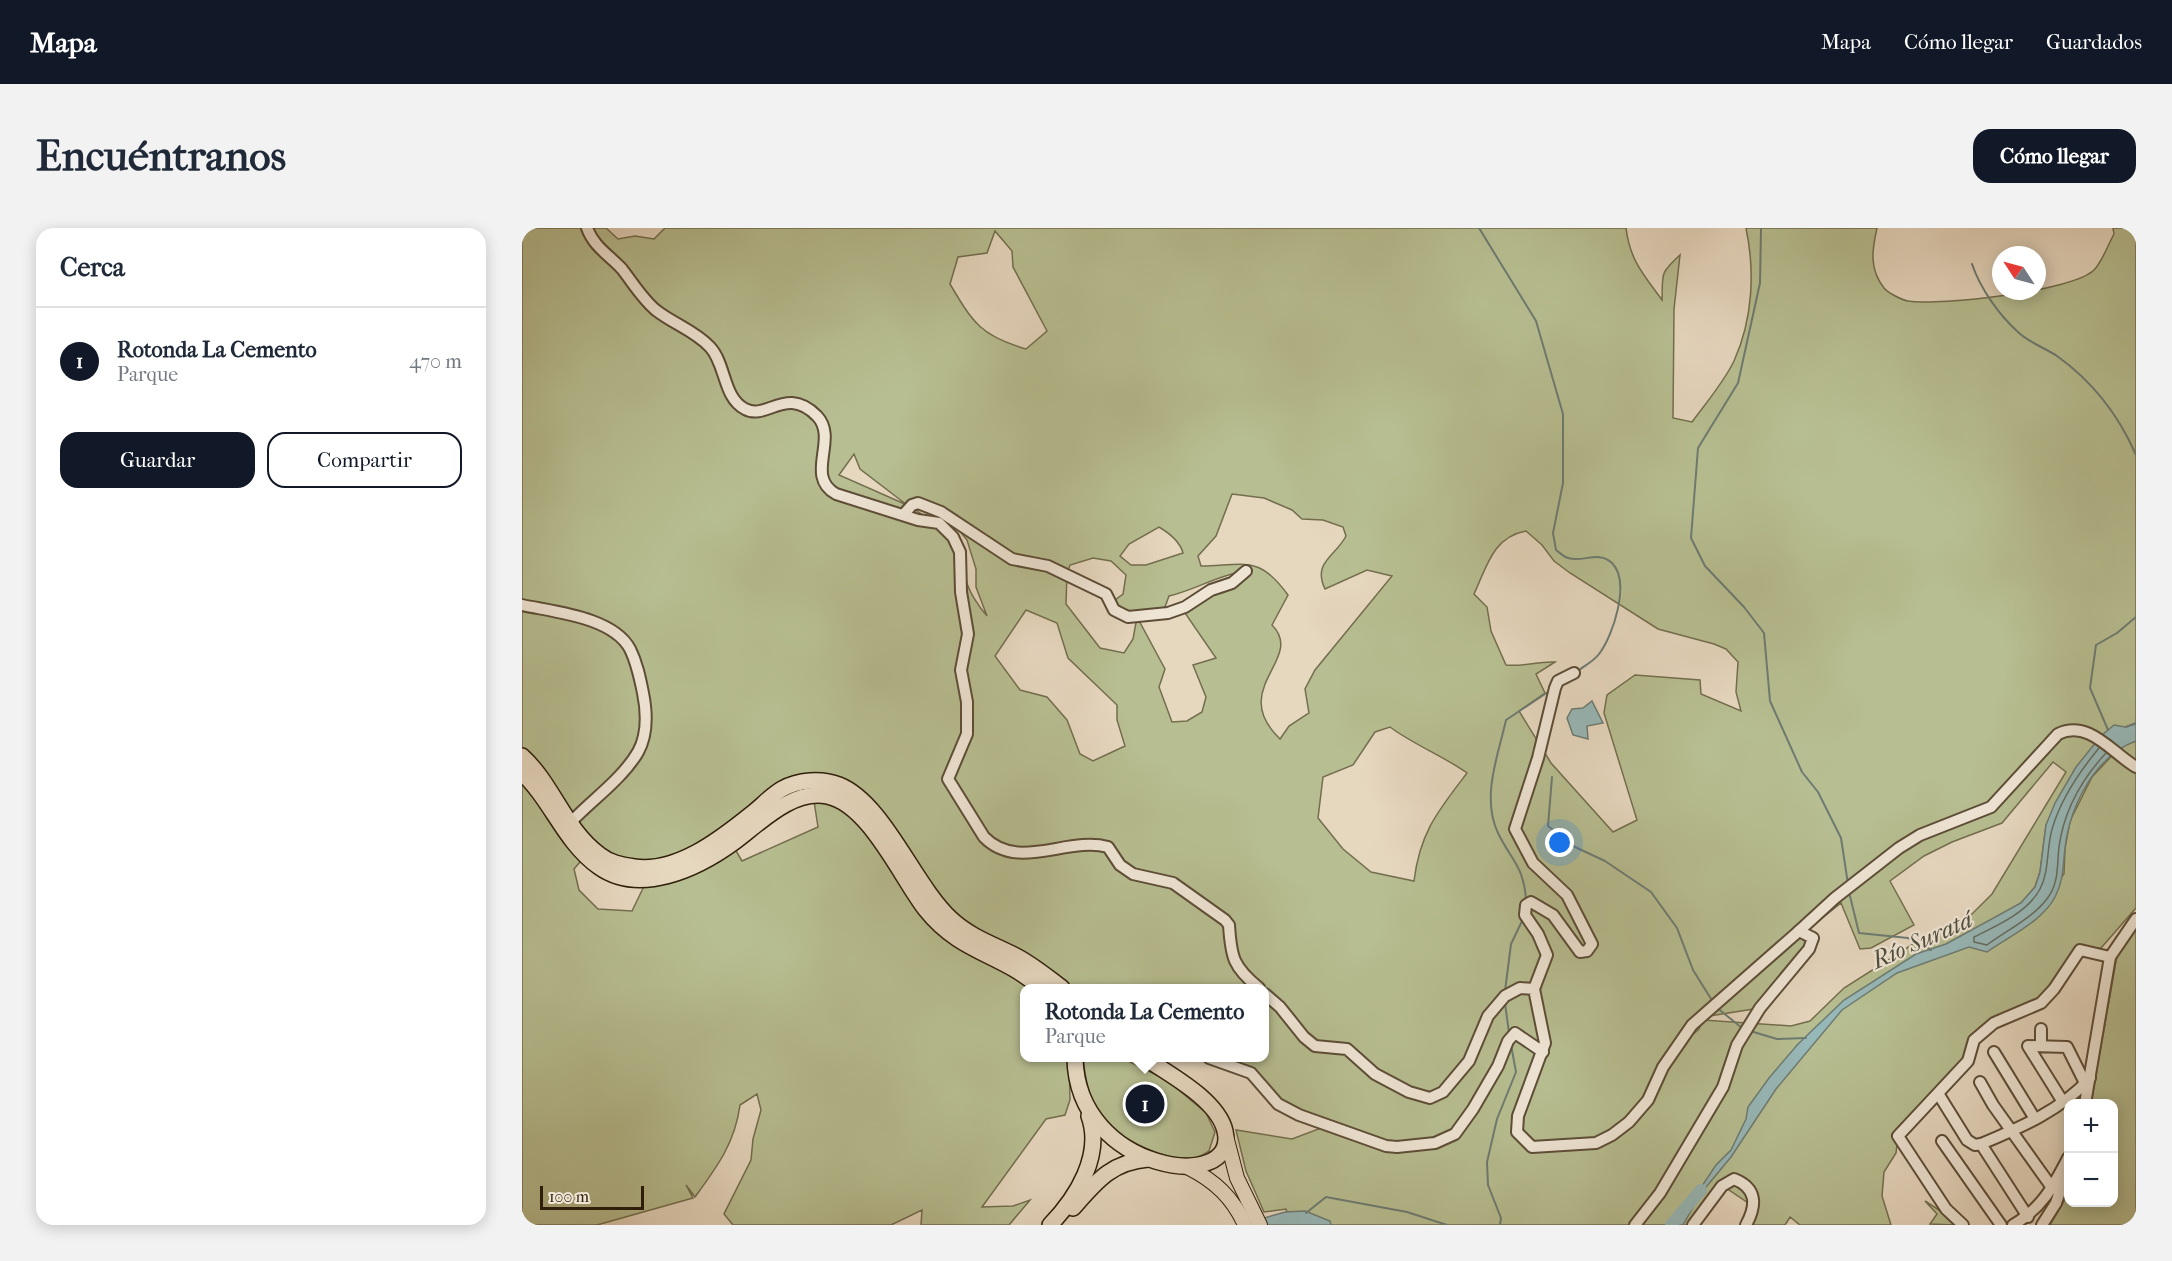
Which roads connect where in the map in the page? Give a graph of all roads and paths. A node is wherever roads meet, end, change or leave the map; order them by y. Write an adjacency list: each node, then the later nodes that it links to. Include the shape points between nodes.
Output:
1 (587, 228): 2 (street, via 599,249 654,308 711,348 734,400 742,408 753,412 793,403 820,419 824,435 822,477 827,488)
2 (904, 514): 3 (street, via 918,502 942,512 1012,559 1048,566 1106,594 1114,610 1128,617 1185,607 1211,590 1232,583); 15 (street, via 939,524 953,537 960,552 968,634 961,670 967,734 948,779 984,837 1007,852 1108,847 1120,865 1133,874 1173,883 1225,920 1235,964)
3 (1246, 571)
4 (522, 606): 9 (street, via 585,618 612,630 629,647 638,670 645,704 645,732 638,753)
5 (1574, 673): 16 (street, via 1555,686 1538,758 1515,829 1533,863 1567,895 1592,944 1587,951 1580,952 1553,915 1531,902 1526,905 1525,915 1547,955)
6 (522, 756): 9 (highway, via 540,773)
7 (2136, 767): 11 (street, via 2095,735 2067,729 1991,807 1899,848)
8 (522, 773): 13 (highway, via 585,856 616,875 647,880 672,874 714,855 792,802 813,795 838,800 857,812 944,930 963,945)
9 (571, 822): 14 (highway, via 609,861 650,868 672,864 714,841 781,789 799,782 838,785 871,808 951,919 987,944 1036,967)
10 (2136, 919): 12 (street)
11 (1799, 931): 20 (street, via 1700,1016 1666,1061 1644,1106 1603,1140 1540,1148 1532,1147 1519,1136 1518,1116); 46 (street, via 1812,936 1809,949 1760,1008 1737,1045 1723,1087 1660,1193)
12 (2110, 957): 25 (street); 27 (street, via 2080,950 2040,1003 1994,1023 1974,1040 1968,1060)
13 (1036, 984)
14 (1057, 984)
15 (1254, 984)
16 (1534, 989): 17 (street, via 1520,988 1505,996 1488,1016 1464,1069 1443,1092 1430,1098 1375,1074 1347,1049 1315,1046); 20 (street, via 1545,1043)
17 (1269, 998)
18 (2041, 1029): 19 (street)
19 (2041, 1046): 25 (street, via 2067,1047); 29 (street, via 2028,1046)
20 (1543, 1052): 24 (street, via 1515,1033 1455,1134 1435,1143 1397,1147 1299,1115 1278,1104 1251,1073)
21 (1994, 1052): 31 (street)
22 (1075, 1062): 30 (highway, via 1079,1090)
23 (1151, 1062): 32 (highway, via 1207,1103)
24 (1220, 1062)
25 (2088, 1079): 28 (street); 29 (street)
26 (1980, 1083): 33 (street)
27 (1939, 1095): 35 (street, via 1967,1140); 49 (street, via 1898,1136 1946,1209)
28 (2086, 1099)
29 (2063, 1102): 31 (street)
30 (1088, 1110): 36 (highway, via 1110,1136); 43 (highway, via 1094,1137 1090,1164 1064,1211)
31 (2035, 1119): 33 (street)
32 (1225, 1131): 38 (highway, via 1222,1148 1214,1159); 41 (main road)
33 (2012, 1131): 35 (street); 40 (street)
34 (1942, 1142): 50 (street)
35 (1981, 1144): 42 (street)
36 (1149, 1159): 38 (highway); 44 (highway, via 1110,1169)
37 (2064, 1166): 40 (street)
38 (1190, 1168): 41 (main road, via 1221,1188)
39 (2064, 1178): 52 (street, via 2056,1203)
40 (2053, 1189): 42 (street)
41 (1247, 1217): 45 (main road)
42 (2028, 1217): 51 (street)
43 (1050, 1225)
44 (1057, 1225)
45 (1260, 1225)
46 (1635, 1225)
47 (1693, 1225): 48 (street, via 1722,1186 1734,1179 1751,1191 1754,1207)
48 (1746, 1225)
49 (1964, 1225)
50 (2001, 1225)
51 (2013, 1225)
52 (2042, 1225)

